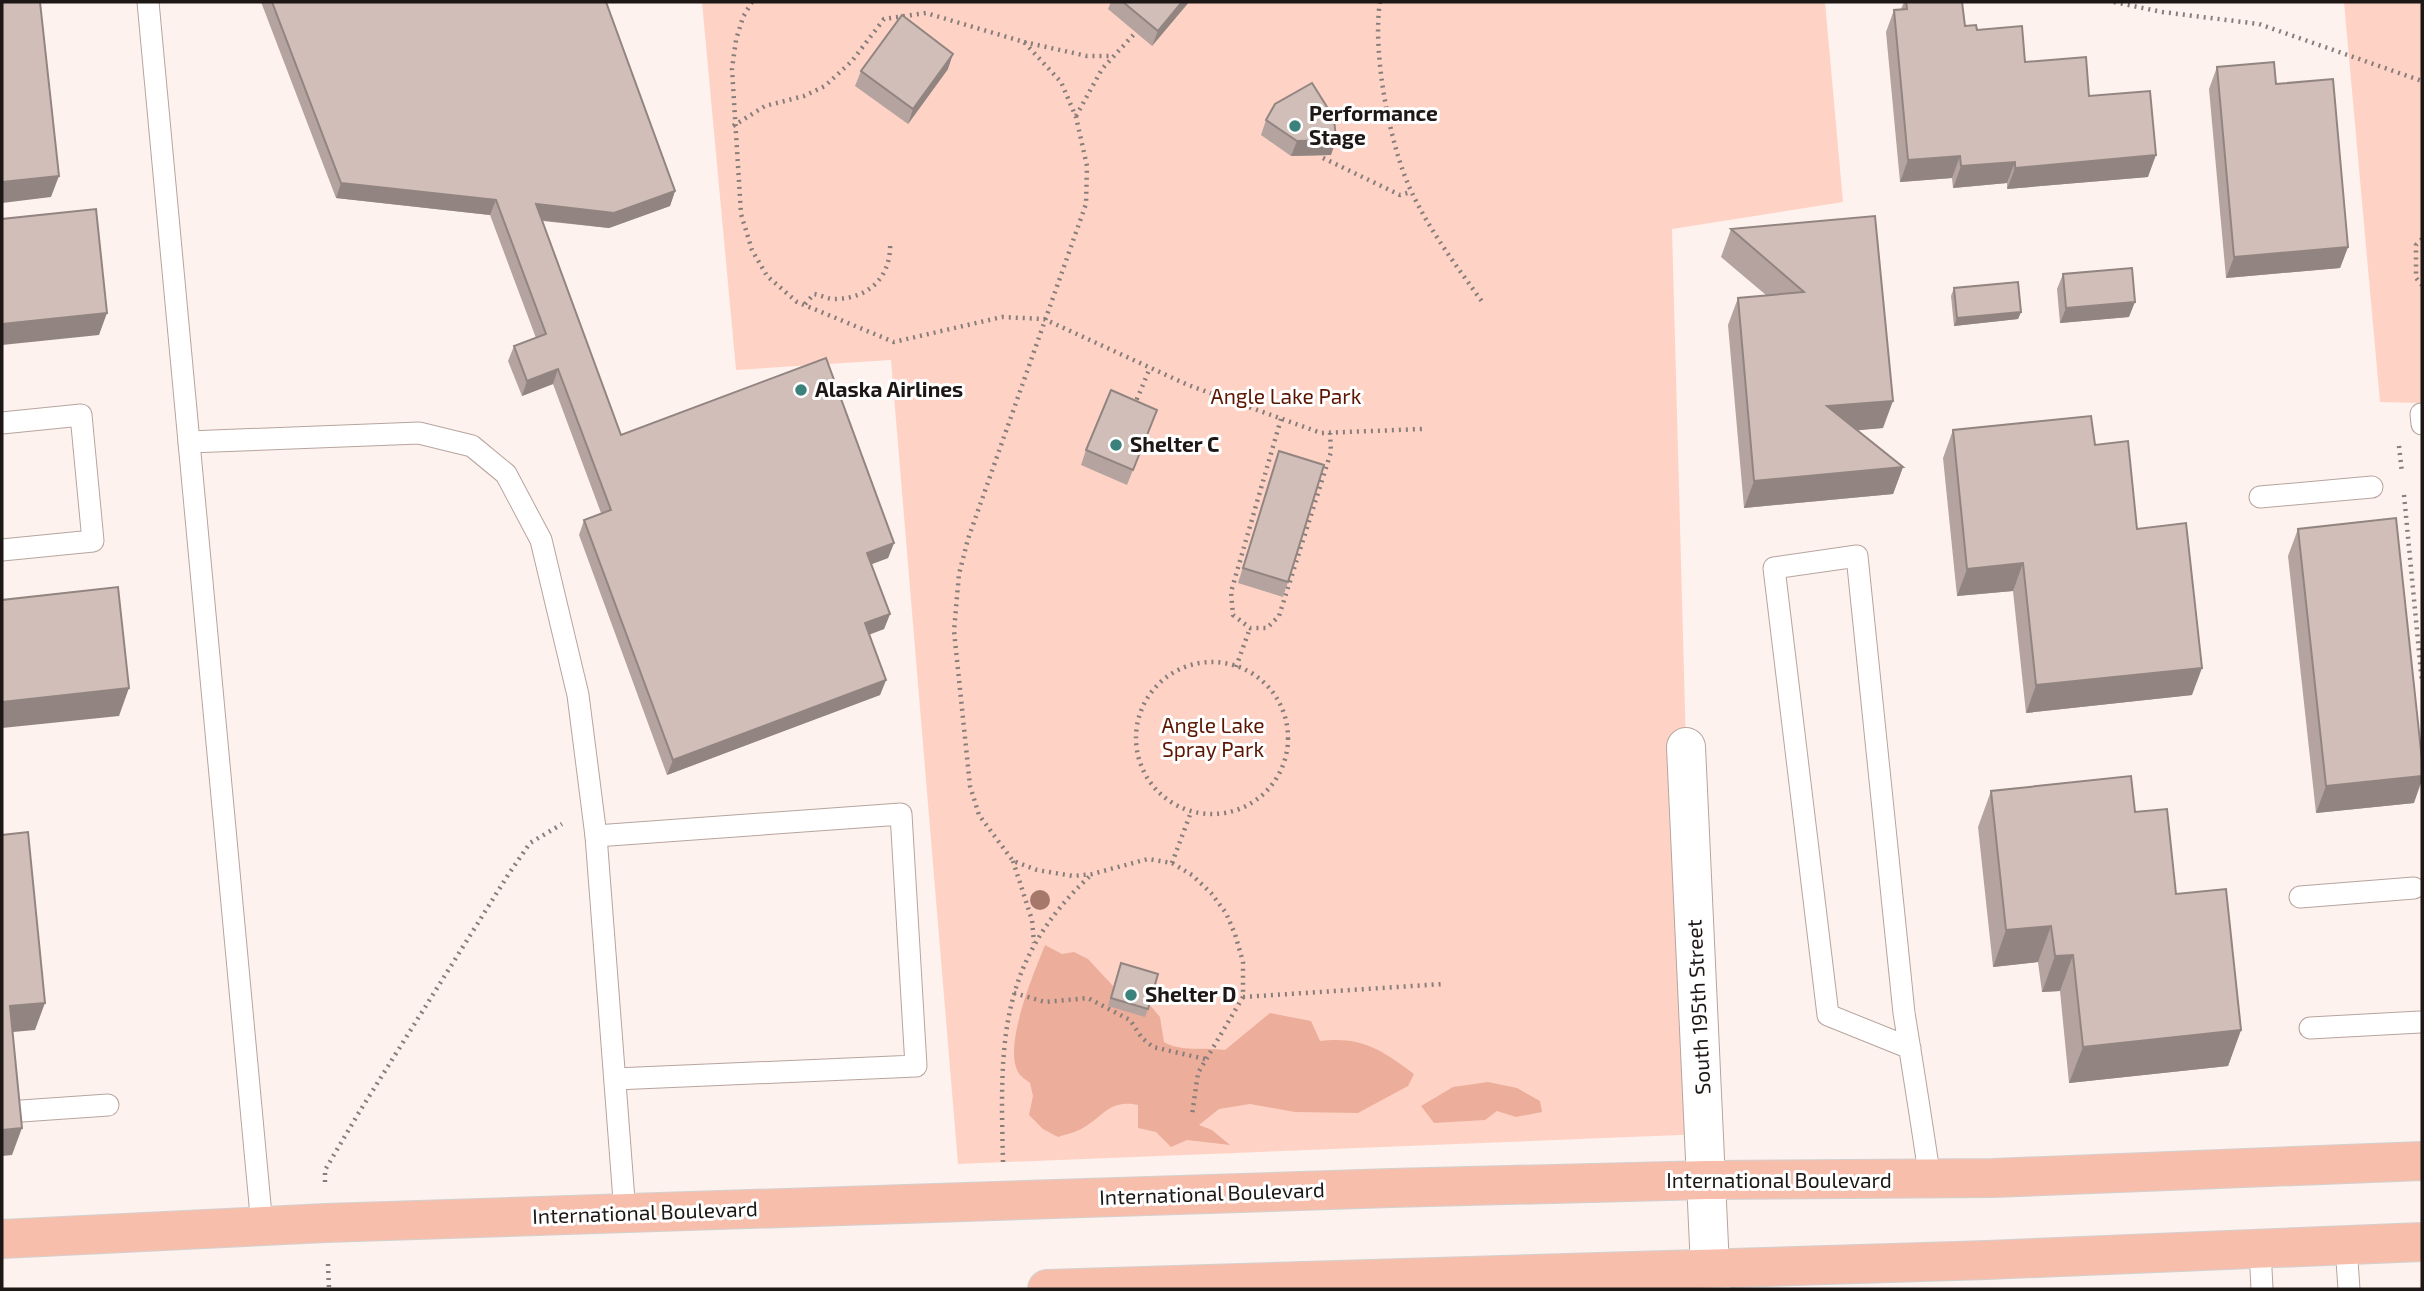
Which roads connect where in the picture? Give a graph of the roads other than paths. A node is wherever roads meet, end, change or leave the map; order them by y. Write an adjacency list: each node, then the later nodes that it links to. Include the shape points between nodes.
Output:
1 (148, 2): 3 (lane)
2 (2, 423): 6 (lane, via 81,415 93,541)
3 (189, 442): 8 (lane, via 419,433 472,446 506,474 541,540 578,695); 21 (lane)
4 (2372, 486): 5 (lane)
5 (2260, 496)
6 (2, 550)
7 (1686, 747): 18 (street, South 195th Street)
8 (595, 828): 14 (lane); 14 (lane, via 901,814 916,1066)
9 (2414, 888): 10 (lane)
10 (2300, 897)
11 (2420, 1022): 12 (lane)
12 (2310, 1028)
13 (1910, 1048): 13 (lane, via 1857,556 1774,568 1828,1015); 19 (lane)
14 (615, 1079): 20 (lane)
15 (108, 1105): 16 (lane)
16 (7, 1112)
17 (2422, 1161): 19 (main road, International Boulevard)
18 (1707, 1180): 19 (main road, International Boulevard); 20 (main road, International Boulevard); 26 (street, South 195th Street)
19 (1930, 1180)
20 (625, 1213): 21 (main road, International Boulevard)
21 (262, 1226): 22 (main road, International Boulevard)
22 (2, 1239)
23 (2422, 1242): 24 (main road)
24 (2346, 1246): 25 (main road); 30 (lane)
25 (2260, 1249): 26 (main road); 29 (lane)
26 (1707, 1282): 27 (main road)
27 (1405, 1283): 28 (main road)
28 (1046, 1289)
29 (2262, 1289)
30 (2349, 1289)

